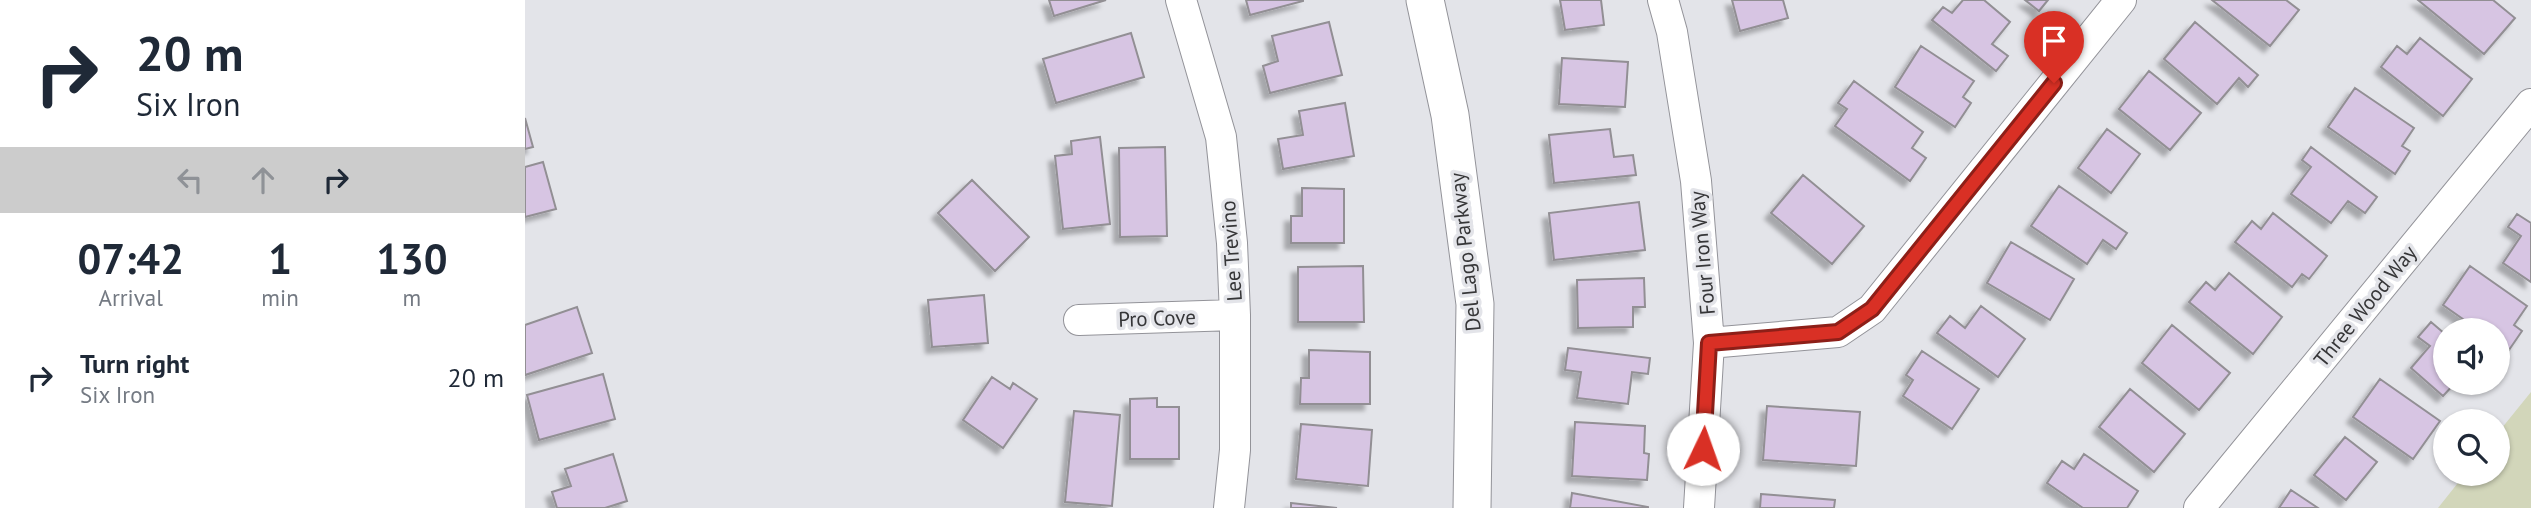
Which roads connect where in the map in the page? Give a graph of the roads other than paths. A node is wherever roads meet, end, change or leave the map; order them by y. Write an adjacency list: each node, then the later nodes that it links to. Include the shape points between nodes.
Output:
1 (1181, 0): 6 (street, Lee Trevino, via 1221,137)
2 (1425, 0): 10 (street, Del Lago Parkway, via 1450,115 1475,304)
3 (1663, 0): 8 (street, Four Iron Way, via 1696,181)
4 (2121, 0): 8 (street, via 1872,309 1838,332)
5 (2531, 104): 12 (street, Three Wood Way)
6 (1235, 316): 7 (street, Pro Cove); 9 (street, Lee Trevino, via 1235,450)
7 (1079, 320)
8 (1709, 343): 11 (street, Four Iron Way)
9 (1229, 508)
10 (1472, 508)
11 (1699, 508)
12 (2199, 508)

